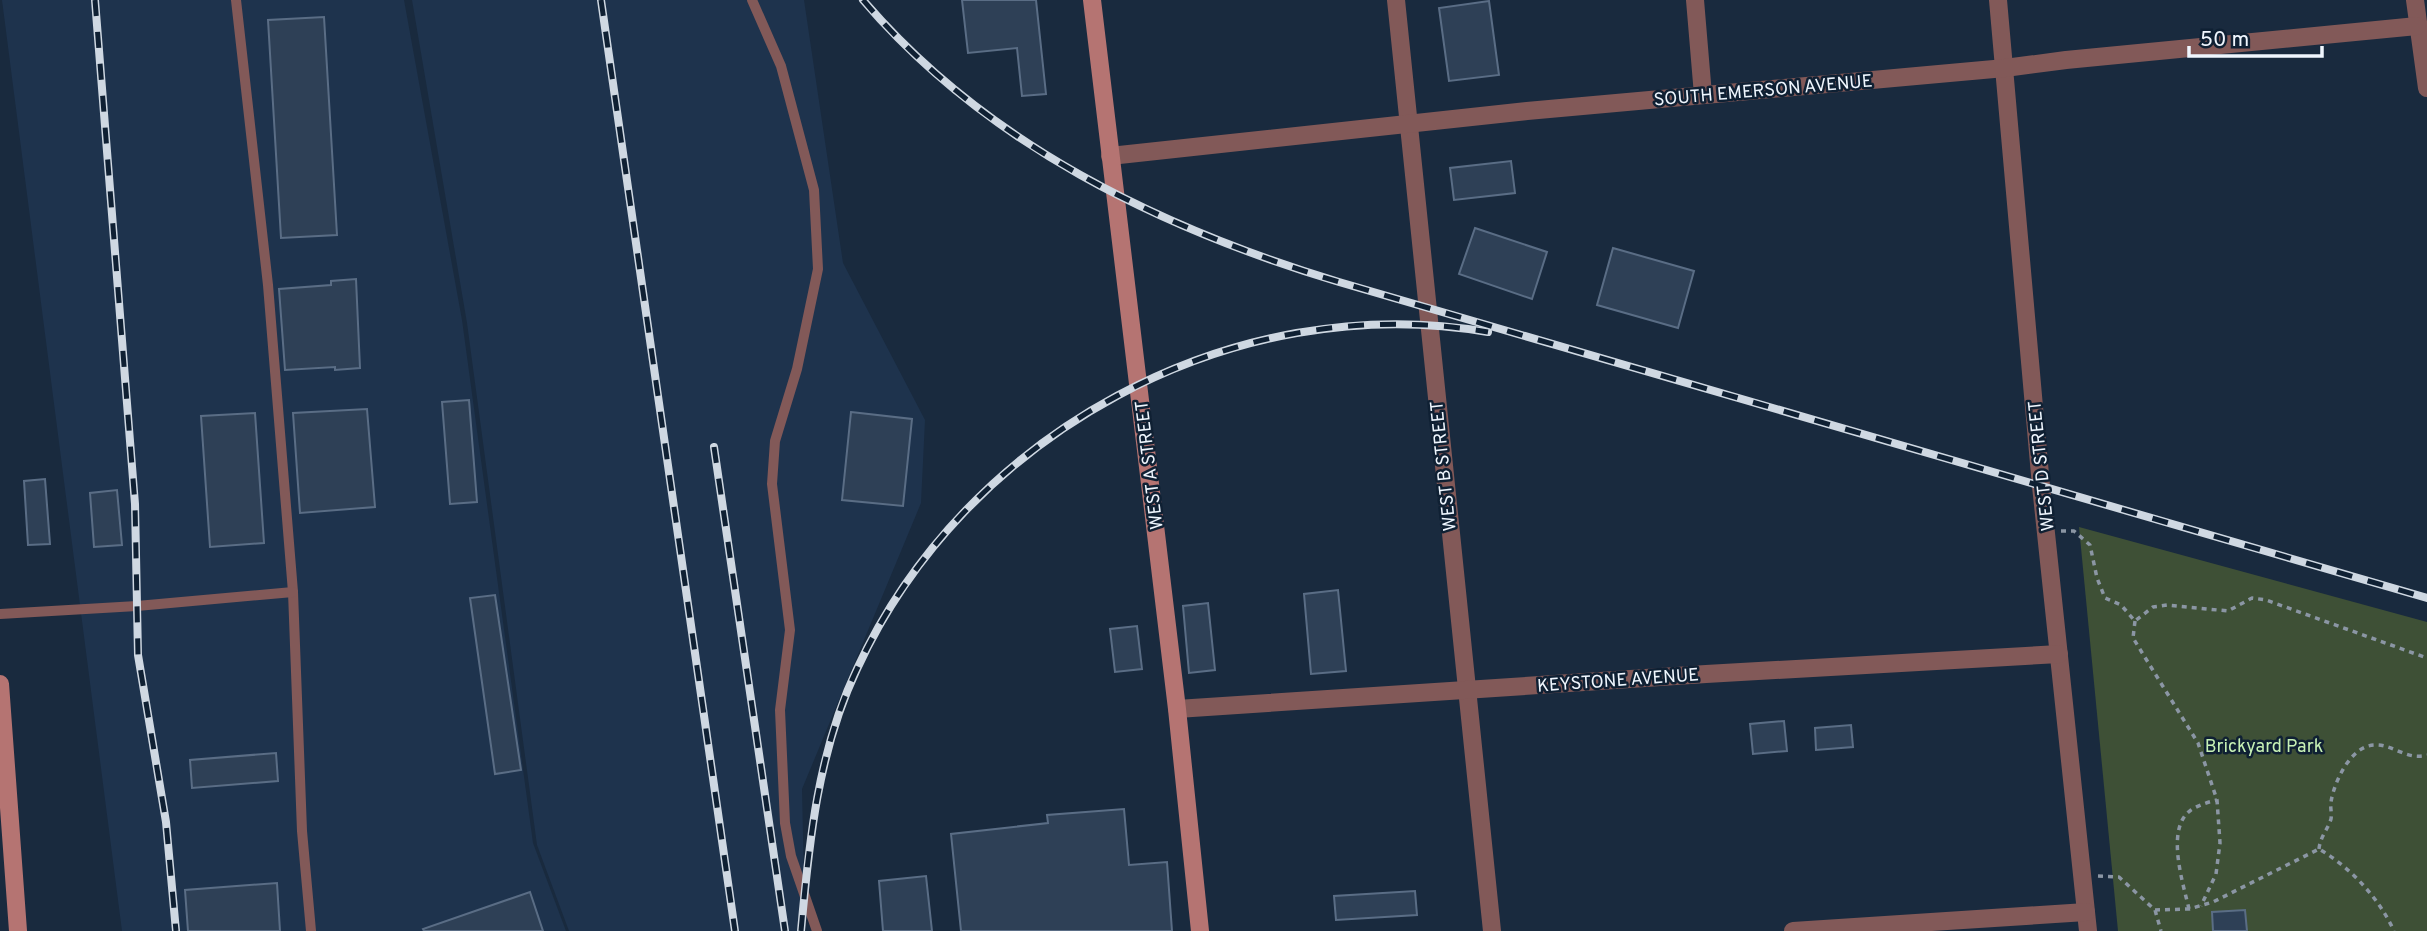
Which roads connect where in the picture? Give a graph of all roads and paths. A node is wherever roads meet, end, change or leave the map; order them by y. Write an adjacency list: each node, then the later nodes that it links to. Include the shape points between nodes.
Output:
1 (236, 0): 15 (lane, via 268,285)
2 (752, 0): 33 (lane, via 781,66 814,190 818,269 797,369 775,442 772,484 790,630 780,710 785,823 791,856)
3 (1092, 0): 13 (street, WEST A STREET)
4 (1396, 0): 12 (street, WEST B STREET)
5 (1695, 0): 11 (street)
6 (1998, 0): 9 (street, WEST D STREET)
7 (2415, 0): 8 (street)
8 (2417, 26): 9 (street, SOUTH EMERSON AVENUE); 10 (street)
9 (2005, 68): 11 (street, SOUTH EMERSON AVENUE); 14 (street, WEST D STREET)
10 (2427, 88)
11 (1703, 95): 12 (street, SOUTH EMERSON AVENUE)
12 (1408, 122): 13 (street, SOUTH EMERSON AVENUE); 21 (street, WEST B STREET)
13 (1110, 156): 22 (street, WEST A STREET)
14 (2048, 530): 17 (path, via 2074,531 2090,545 2105,598); 18 (street, WEST D STREET)
15 (293, 592): 16 (lane); 32 (lane, via 302,831)
16 (0, 614)
17 (2135, 621): 19 (path, via 2153,607 2228,611 2252,598); 24 (path, via 2133,638 2198,743)
18 (2059, 654): 21 (street, KEYSTONE AVENUE); 26 (street, WEST D STREET)
19 (2427, 658)
20 (0, 684): 31 (street)
21 (1467, 690): 22 (street, KEYSTONE AVENUE); 35 (street, WEST B STREET)
22 (1178, 709): 34 (street, WEST A STREET)
23 (2427, 755): 25 (path, via 2403,755 2376,744 2362,747 2338,782)
24 (2217, 800): 27 (path, via 2220,843 2216,874); 28 (path, via 2189,811 2179,825 2177,844)
25 (2319, 849): 27 (path); 39 (path, via 2335,858 2365,889 2385,911)
26 (2081, 875): 29 (path, via 2119,877); 30 (street, WEST D STREET)
27 (2201, 905): 28 (path)
28 (2189, 909): 29 (path)
29 (2155, 910): 38 (path)
30 (2086, 912): 36 (street); 37 (street, WEST D STREET)
31 (18, 931)
32 (311, 931)
33 (817, 931)
34 (1200, 931)
35 (1492, 931)
36 (1793, 931)
37 (2088, 931)
38 (2161, 931)
39 (2394, 931)

